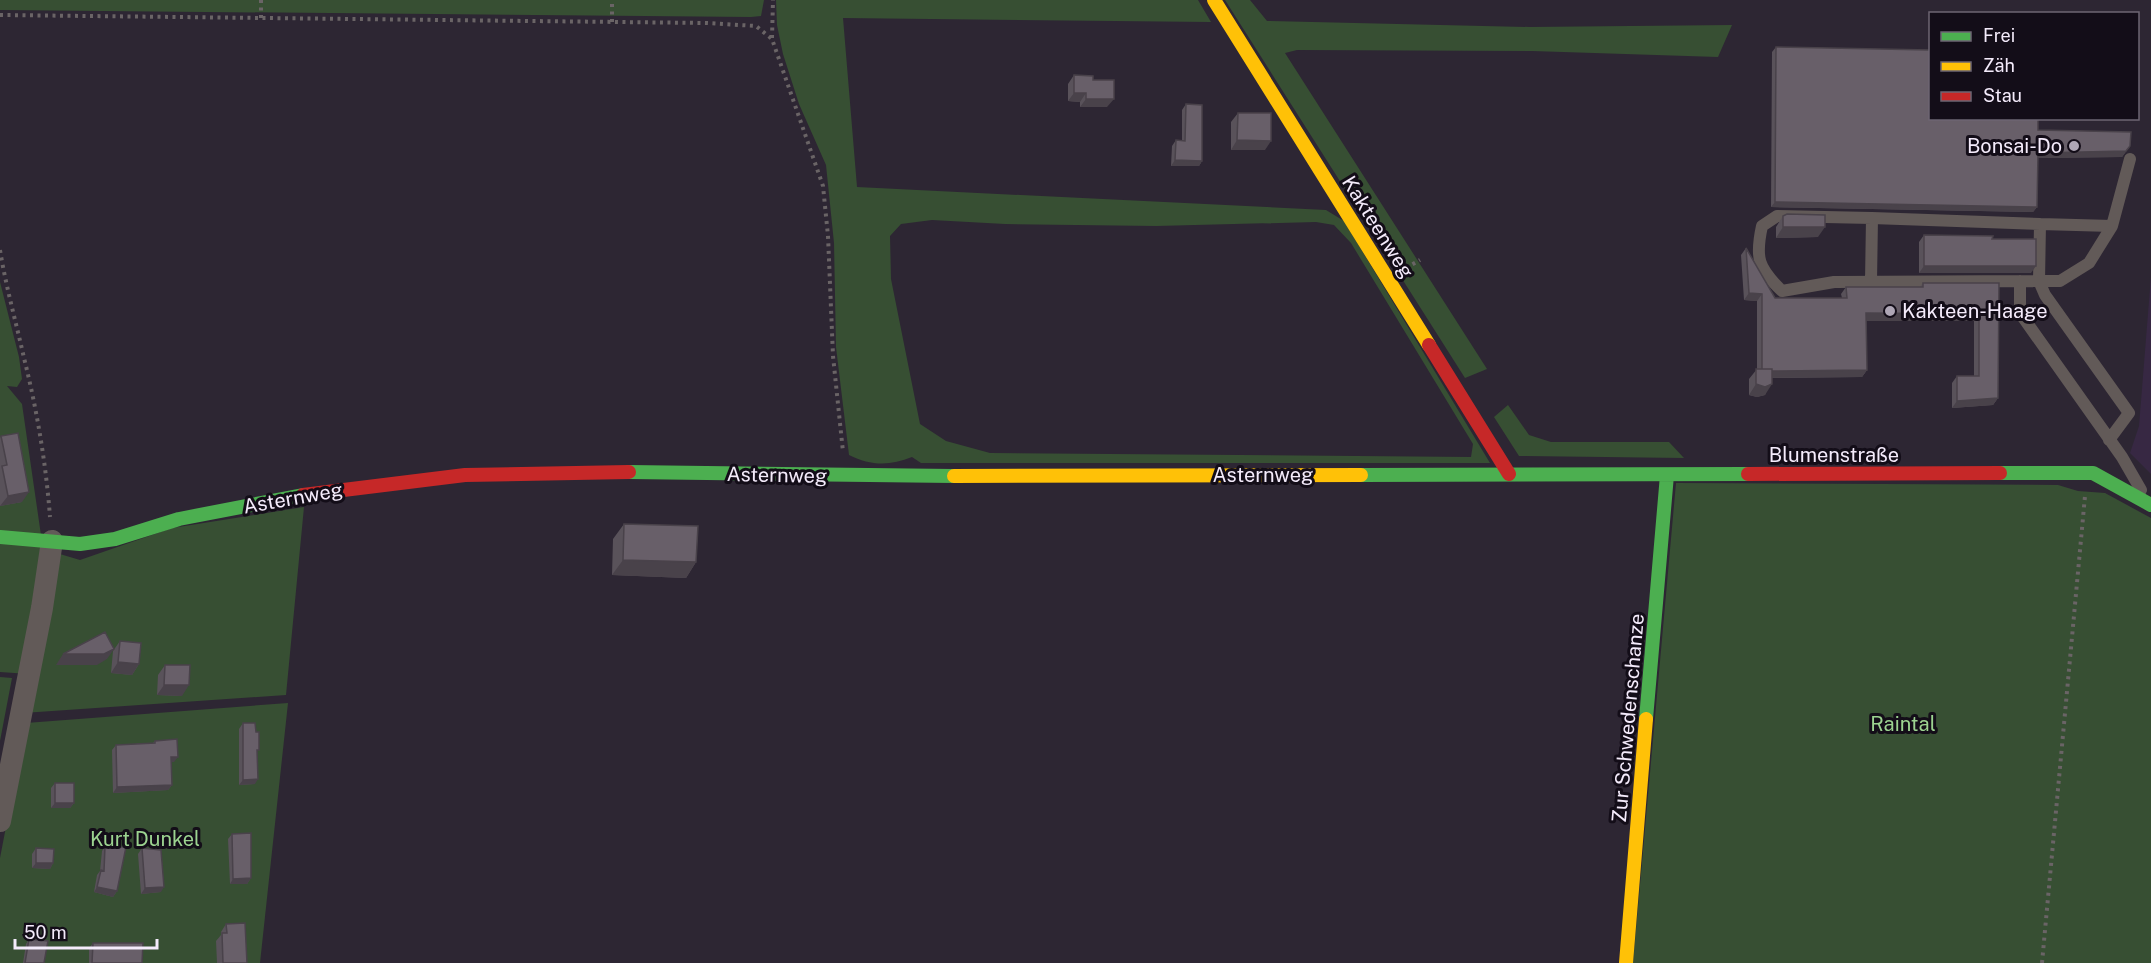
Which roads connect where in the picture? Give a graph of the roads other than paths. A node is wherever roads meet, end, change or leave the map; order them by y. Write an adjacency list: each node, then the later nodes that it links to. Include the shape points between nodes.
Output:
1 (1214, 0): 10 (street, Kakteenweg)
2 (2130, 159): 5 (lane)
3 (1872, 218): 4 (lane); 8 (lane); 8 (lane, via 1777,216 1762,226 1757,248 1762,272 1782,291 1834,282)
4 (2040, 224): 5 (lane); 7 (lane)
5 (2112, 226): 7 (lane, via 2089,263 2060,281)
6 (2020, 281): 7 (lane); 8 (lane); 9 (lane, via 2020,313)
7 (2039, 281): 9 (lane, via 2129,413)
8 (1871, 282)
9 (2109, 440): 13 (lane)
10 (1509, 474): 11 (street, Blumenstraße); 15 (street, Asternweg, via 465,475 306,494 179,519 115,539 80,544)
11 (1667, 475): 13 (street, Blumenstraße, via 2093,473); 17 (street, Zur Schwedenschanze)
12 (2151, 489): 13 (lane)
13 (2150, 504)
14 (0, 537): 15 (street, Asternweg)
15 (52, 541): 16 (street)
16 (0, 821)
17 (1626, 963)

